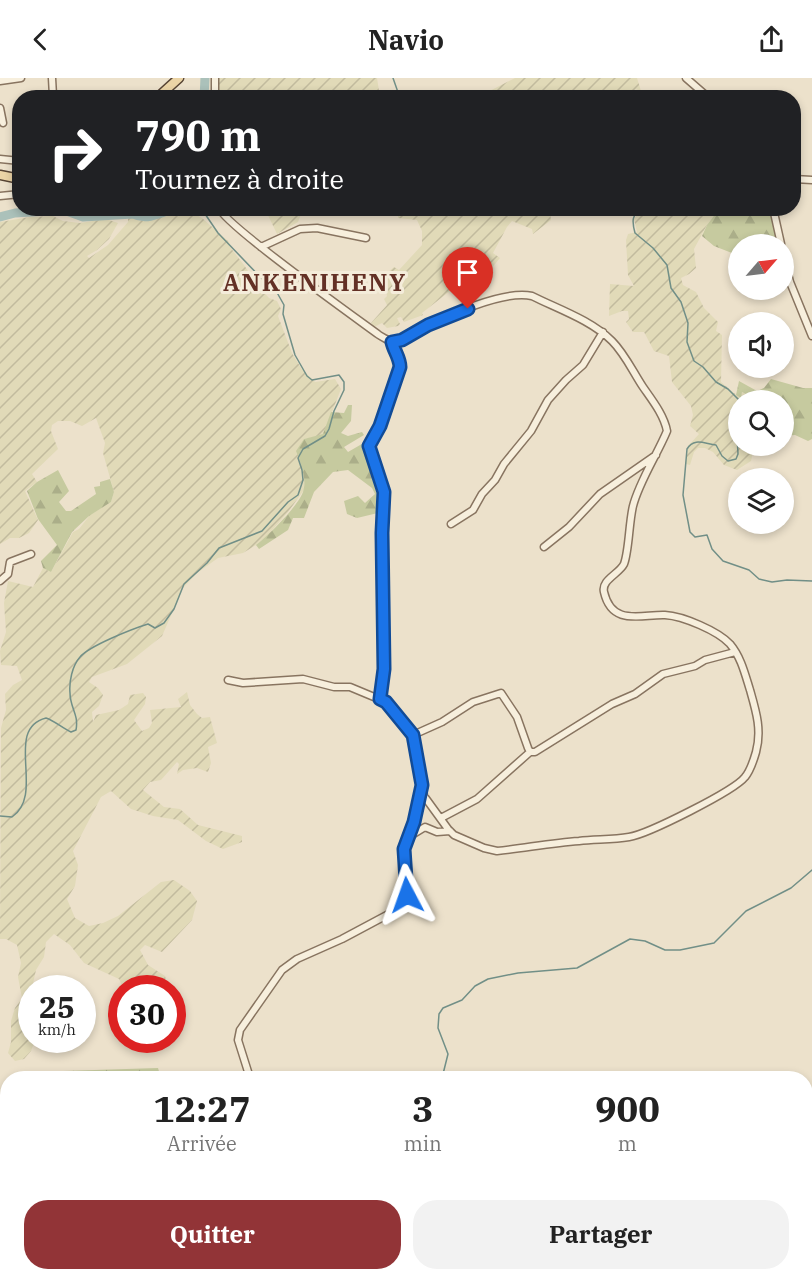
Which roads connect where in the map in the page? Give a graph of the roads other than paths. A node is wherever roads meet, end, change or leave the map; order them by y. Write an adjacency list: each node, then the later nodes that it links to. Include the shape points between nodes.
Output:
1 (21, 78): 4 (street)
2 (179, 78): 5 (main road)
3 (686, 78): 6 (street)
4 (0, 81)
5 (166, 90)
6 (700, 90)
7 (0, 108): 8 (street)
8 (3, 123)
9 (223, 216): 13 (street)
10 (775, 216): 11 (street)
11 (779, 234)
12 (366, 238): 13 (street, via 316,228 300,229)
13 (261, 247): 17 (street)
14 (794, 292): 16 (street)
15 (603, 332): 17 (street, via 524,294 482,304); 18 (street, via 620,351 666,423 667,431); 19 (street, via 583,365 548,400 473,510)
16 (812, 336)
17 (392, 342): 25 (street, via 400,367 369,446 384,492 384,669)
18 (657, 454): 20 (street, via 600,494); 23 (street, via 633,503 625,561 620,572 605,584 604,591 611,607 622,615 678,618 719,634)
19 (451, 524)
20 (544, 547)
21 (31, 554): 22 (street, via 10,562 8,574)
22 (0, 580)
23 (735, 652): 27 (street, via 663,674 635,694); 30 (street, via 758,715 759,732 756,753 746,776 735,786 631,837 497,851)
24 (228, 680): 25 (street, via 243,683 303,679 350,687)
25 (380, 699): 26 (street)
26 (413, 735): 27 (street, via 473,702 501,693 517,717); 28 (street)
27 (530, 752): 29 (street, via 477,799)
28 (422, 785): 29 (street, via 424,796); 31 (street)
29 (441, 818): 30 (street)
30 (450, 831): 31 (street, via 425,827)
31 (407, 838): 32 (street, via 407,895 402,907 282,970 240,1030 238,1040)
32 (248, 1071)

